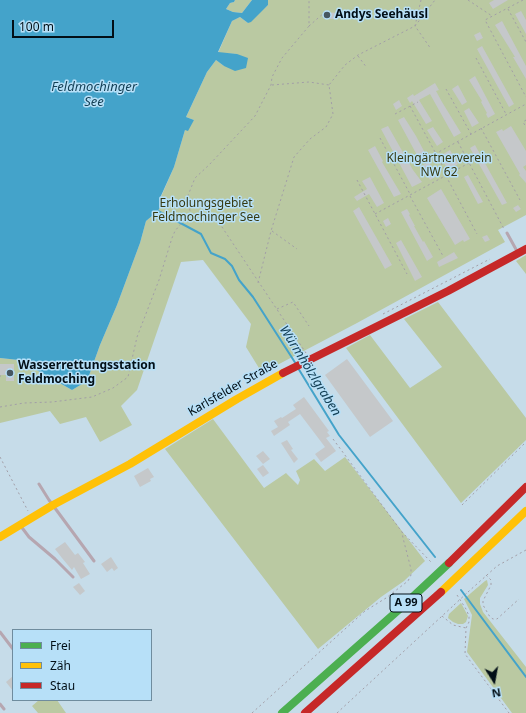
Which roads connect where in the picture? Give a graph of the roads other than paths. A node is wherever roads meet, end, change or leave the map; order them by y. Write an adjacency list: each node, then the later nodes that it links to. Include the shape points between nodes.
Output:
1 (507, 233): 3 (lane)
2 (526, 249): 3 (main road, Karlsfelder Straße)
3 (518, 253): 6 (main road, Karlsfelder Straße, via 306,360 130,464)
4 (39, 484): 6 (lane)
5 (526, 487): 16 (main road, A 99, via 456,556)
6 (53, 505): 8 (main road, Karlsfelder Straße); 10 (lane)
7 (526, 510): 17 (main road, A 99, via 424,608)
8 (20, 525): 9 (main road, Karlsfelder Straße); 11 (lane, via 29,537)
9 (0, 537)
10 (94, 561)
11 (73, 577)
12 (0, 632): 13 (lane)
13 (12, 648)
14 (0, 704): 15 (lane)
15 (4, 709)
16 (282, 713)
17 (305, 713)

